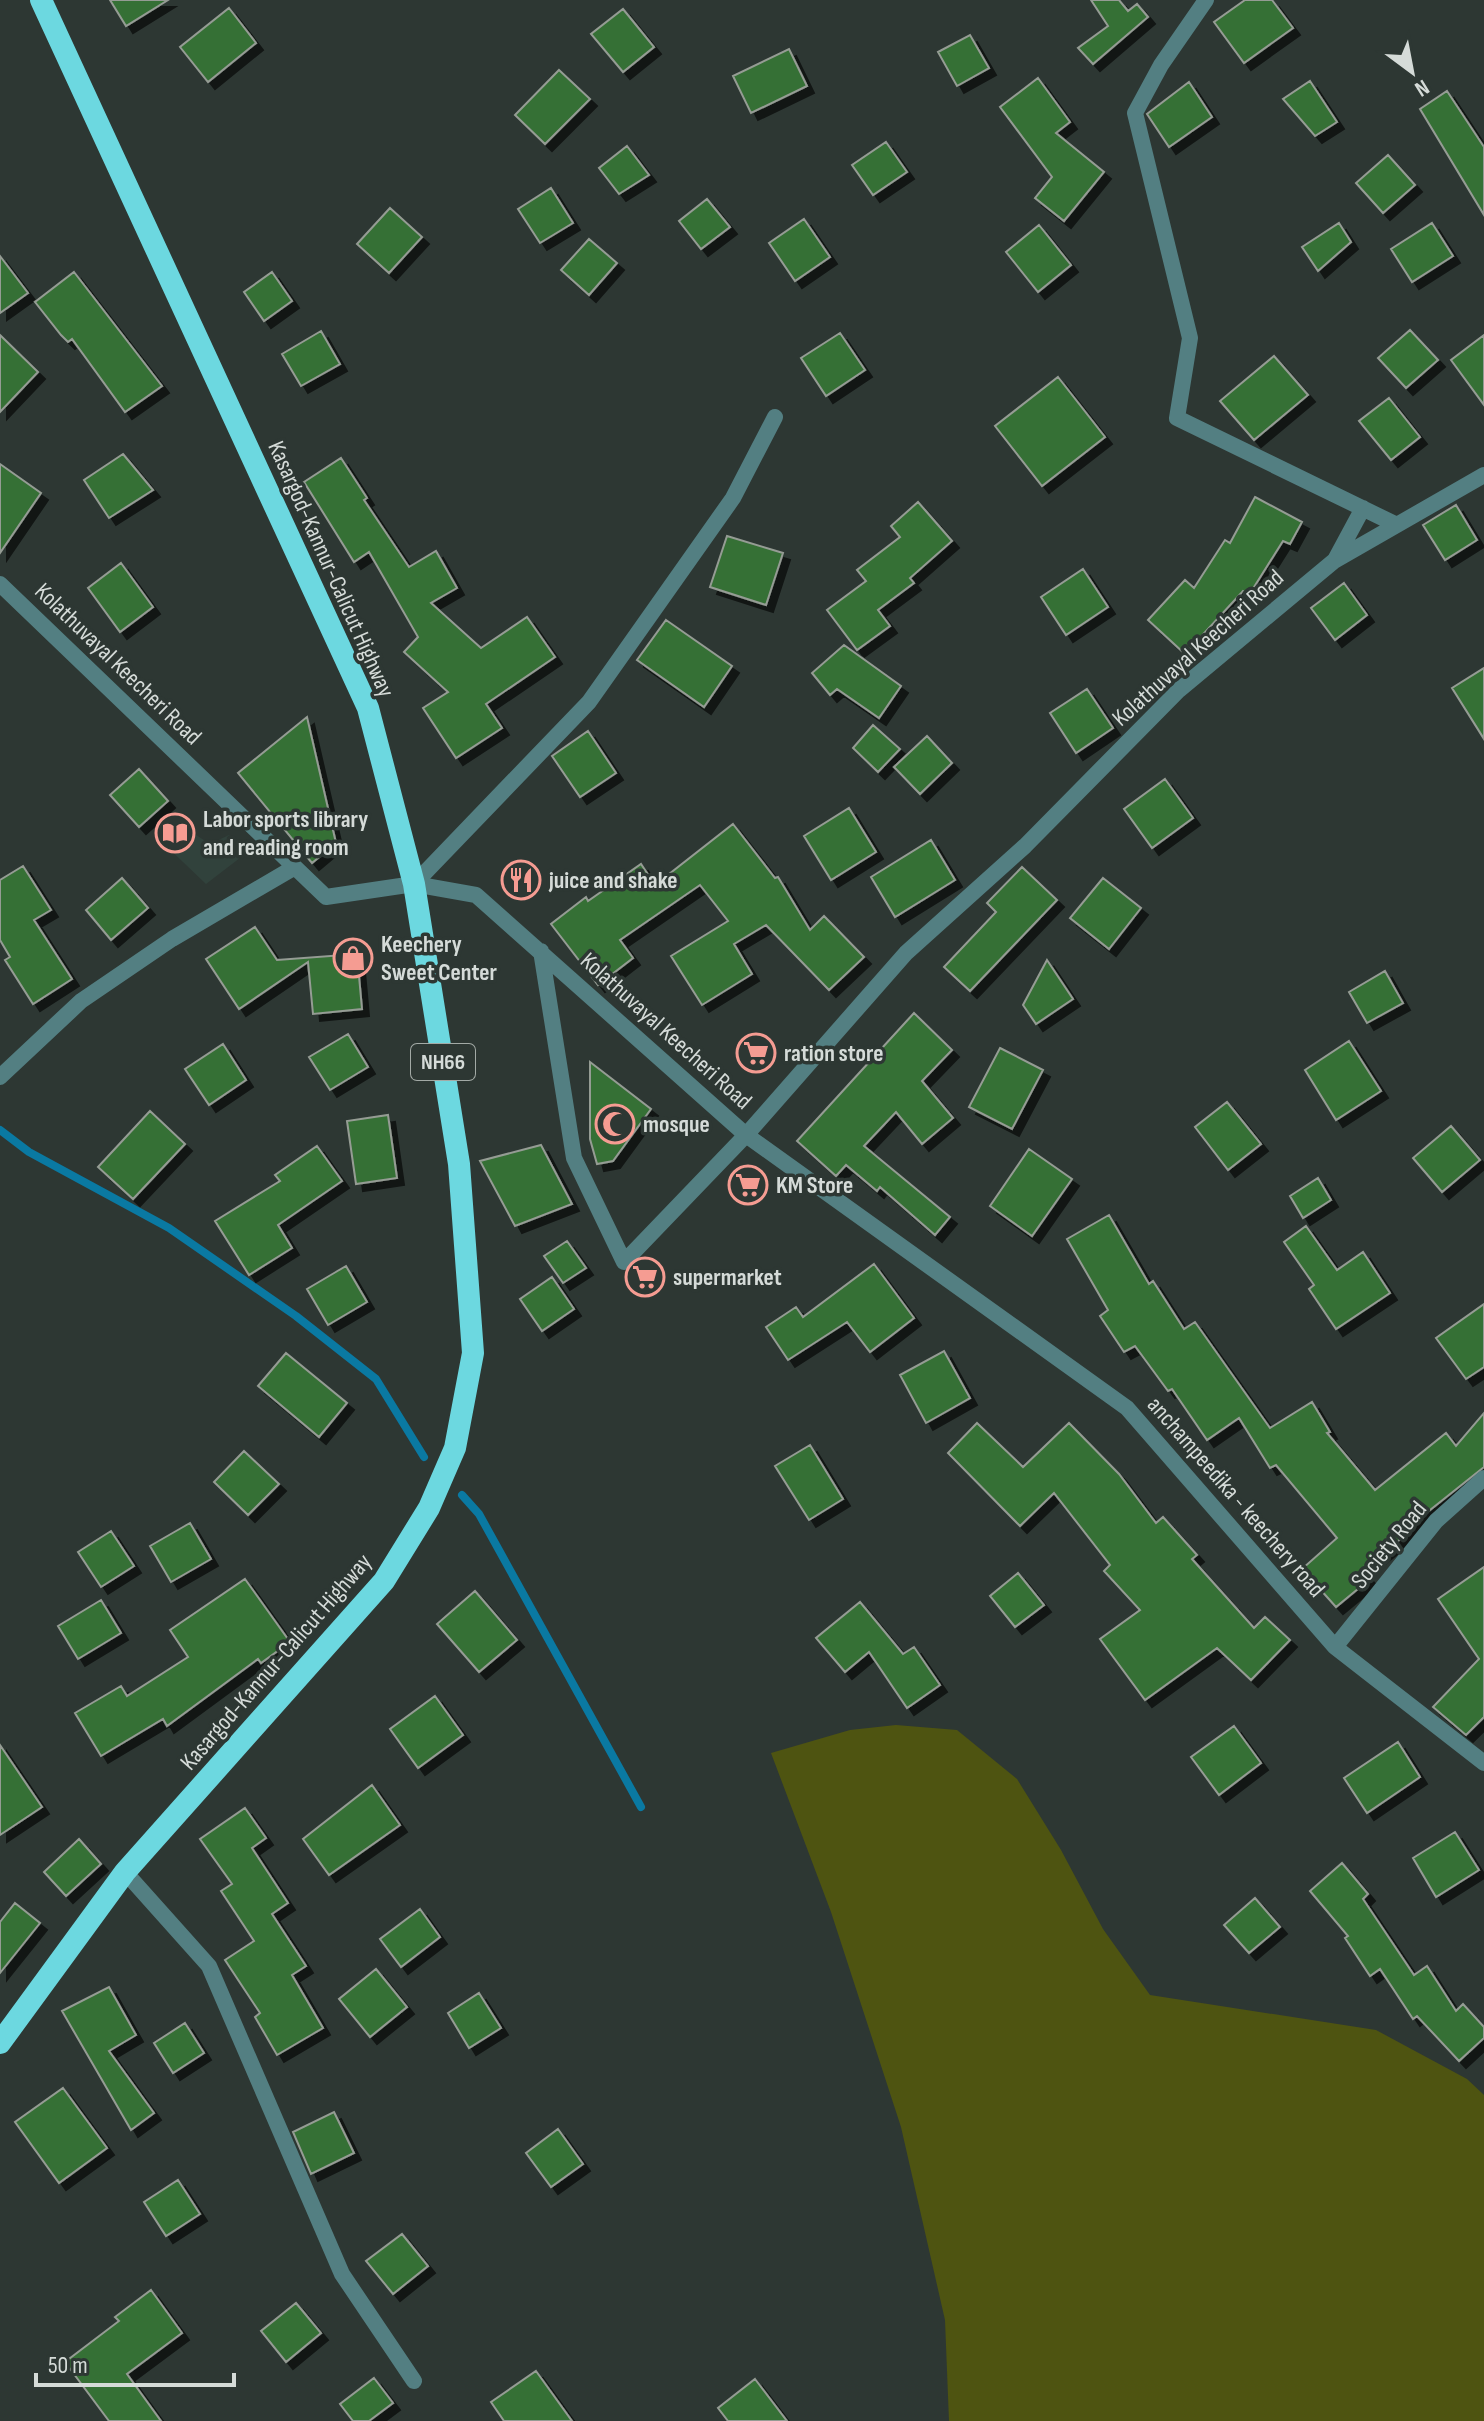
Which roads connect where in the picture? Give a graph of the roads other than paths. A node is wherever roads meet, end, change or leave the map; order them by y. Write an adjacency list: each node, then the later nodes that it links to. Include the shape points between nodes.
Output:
1 (41, 0): 10 (highway, Kasargod-Kannur-Calicut Highway / NH66, via 368,708)
2 (1206, 0): 5 (street, via 1135,113 1190,338 1177,418)
3 (775, 417): 10 (street, via 733,498 589,702)
4 (1484, 475): 6 (street, Kolathuvayal Keecheri Road)
5 (1363, 508): 6 (street); 7 (street)
6 (1397, 525): 7 (street, Kolathuvayal Keecheri Road)
7 (1334, 561): 13 (street, Kolathuvayal Keecheri Road, via 1179,690 1025,846 906,953)
8 (0, 584): 9 (street, Kolathuvayal Keecheri Road)
9 (295, 867): 10 (street, Kolathuvayal Keecheri Road, via 326,897); 12 (street, via 172,939 81,1001)
10 (414, 884): 11 (street, Kolathuvayal Keecheri Road, via 476,895); 17 (highway, Kasargod-Kannur-Calicut Highway / NH66, via 459,1164 465,1236 473,1353 455,1448 429,1508 384,1581)
11 (541, 951): 13 (street, Kolathuvayal Keecheri Road); 13 (street, via 574,1158 624,1262)
12 (0, 1077)
13 (746, 1135): 15 (street, anchampeedika - keechery road, via 1127,1408)
14 (1484, 1478): 15 (street, Society Road, via 1436,1521)
15 (1335, 1647): 16 (street, anchampeedika - keechery road)
16 (1484, 1763)
17 (125, 1872): 18 (highway, Kasargod-Kannur-Calicut Highway / NH66); 19 (street, via 209,1966 342,2274)
18 (0, 2043)
19 (414, 2381)

